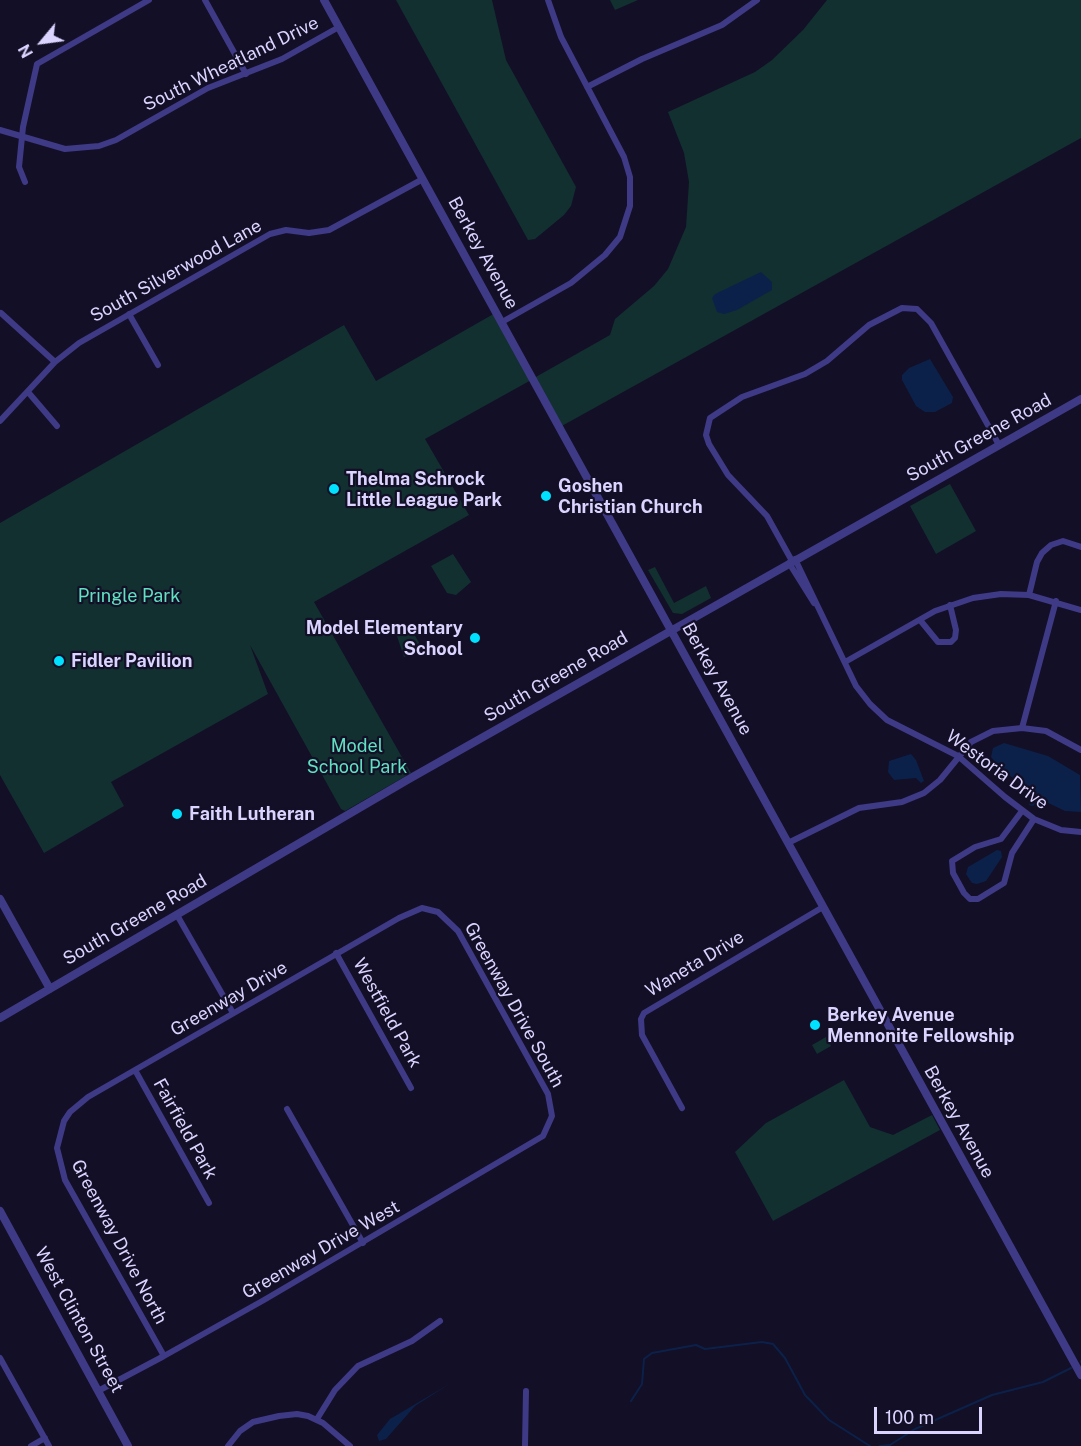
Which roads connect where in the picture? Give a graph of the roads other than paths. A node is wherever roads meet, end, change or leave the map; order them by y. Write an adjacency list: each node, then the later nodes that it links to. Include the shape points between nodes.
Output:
1 (149, 0): 10 (street, via 37,64)
2 (205, 0): 7 (street)
3 (324, 0): 6 (street, Berkey Avenue)
4 (548, 0): 8 (street, via 561,37)
5 (757, 0): 8 (street, via 722,25)
6 (339, 27): 7 (street, South Wheatland Drive); 11 (street, Berkey Avenue)
7 (246, 74): 10 (street, South Wheatland Drive, via 208,88 99,146 64,149)
8 (587, 87): 15 (street, via 627,163 631,191 624,228 610,249 579,277)
9 (0, 130): 10 (street, South Wheatland Drive)
10 (22, 136): 12 (street, via 19,167)
11 (423, 179): 14 (street, South Silverwood Lane, via 329,230 270,234); 15 (street, Berkey Avenue)
12 (25, 182)
13 (1, 313): 16 (street)
14 (129, 314): 16 (street, South Silverwood Lane, via 71,348); 17 (street)
15 (502, 322): 30 (street, Berkey Avenue)
16 (55, 362): 18 (street, South Silverwood Lane)
17 (158, 365)
18 (28, 392): 20 (street, South Silverwood Lane); 21 (street)
19 (1081, 399): 22 (street, South Greene Road)
20 (0, 421)
21 (57, 426)
22 (999, 445): 24 (street, South Greene Road); 24 (street, Westoria Drive, via 931,323 917,309 902,308 869,325 827,361 805,374 742,397 710,418 706,435 709,444 728,475 767,516)
23 (1081, 547): 25 (street, via 1063,541 1042,553)
24 (792, 561): 30 (street, South Greene Road); 31 (street, Westoria Drive)
25 (1029, 595): 26 (street); 27 (street, via 979,597)
26 (1056, 601): 28 (street); 32 (street)
27 (950, 605): 29 (street); 29 (street, via 957,630 951,642 938,642)
28 (1081, 610)
29 (920, 620): 31 (street)
30 (671, 629): 38 (street, Berkey Avenue); 42 (street, South Greene Road)
31 (845, 662): 34 (street, Westoria Drive, via 856,686 877,711)
32 (1022, 728): 33 (street, via 1046,731); 34 (street, via 986,734)
33 (1081, 750)
34 (958, 756): 35 (street, Westoria Drive); 38 (street, via 939,780 913,799 859,808)
35 (1022, 811): 36 (street, Westoria Drive); 36 (street, via 1001,839 975,847 952,861 953,873 970,899 978,899 1004,883 1012,853)
36 (1034, 819): 37 (street, Westoria Drive, via 1061,830)
37 (1081, 832)
38 (788, 843): 40 (street, Berkey Avenue)
39 (0, 899): 44 (street)
40 (823, 907): 49 (street, Waneta Drive, via 644,1013 642,1035); 59 (street, Berkey Avenue)
41 (433, 909): 43 (street, Greenway Drive, via 414,910); 51 (street, Greenway Drive South, via 458,931 548,1094)
42 (177, 915): 44 (street, South Greene Road); 45 (street)
43 (336, 953): 45 (street, Greenway Drive); 48 (street, Westfield Park)
44 (50, 989): 46 (street, South Greene Road)
45 (233, 1013): 47 (street, Greenway Drive)
46 (0, 1018)
47 (135, 1070): 52 (street, Greenway Drive, via 78,1104 64,1121); 53 (street, Fairfield Park)
48 (411, 1088)
49 (682, 1108)
50 (288, 1109): 55 (street)
51 (551, 1124): 55 (street, Greenway Drive West, via 536,1142)
52 (58, 1138): 57 (street, Greenway Drive North, via 58,1158 65,1180)
53 (209, 1203)
54 (0, 1210): 60 (street, West Clinton Street)
55 (363, 1243): 57 (street, Greenway Drive West)
56 (440, 1321): 62 (street, via 412,1341 358,1366 335,1390)
57 (164, 1356): 60 (street, Greenway Drive West)
58 (0, 1358): 63 (street)
59 (1081, 1375)
60 (98, 1391): 66 (street, West Clinton Street)
61 (526, 1391): 69 (street)
62 (317, 1419): 67 (street, via 297,1414 261,1420 245,1426); 68 (street)
63 (45, 1438): 64 (street); 65 (street)
64 (31, 1446)
65 (49, 1446)
66 (128, 1446)
67 (228, 1446)
68 (350, 1446)
69 (525, 1446)

